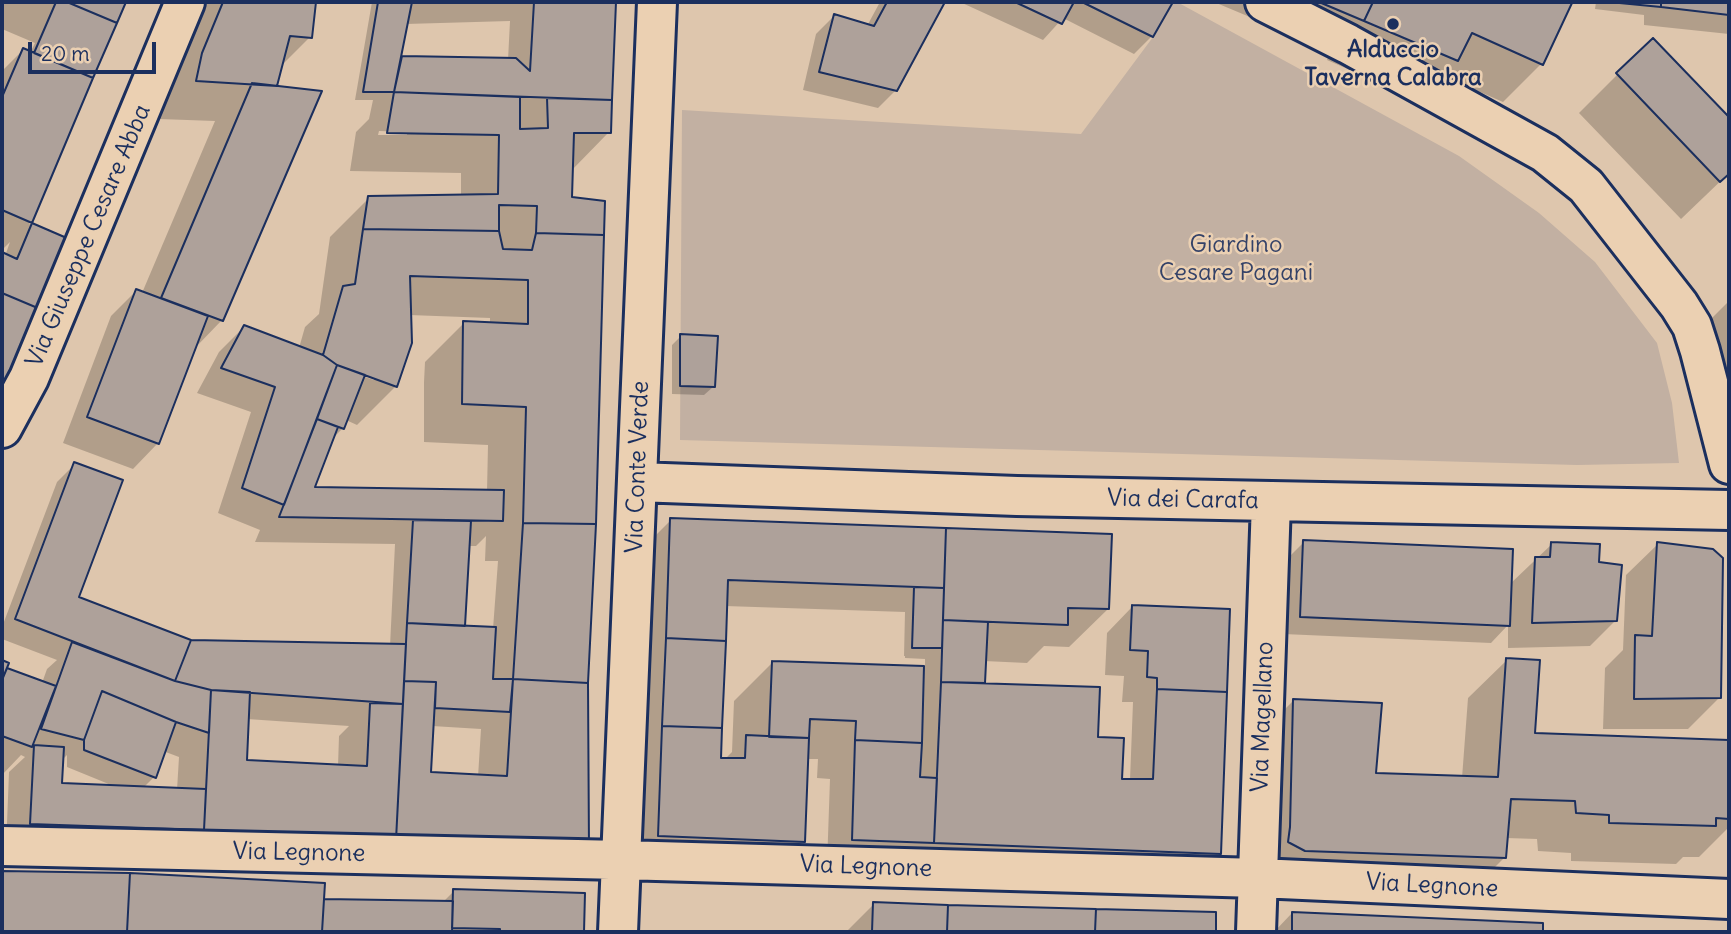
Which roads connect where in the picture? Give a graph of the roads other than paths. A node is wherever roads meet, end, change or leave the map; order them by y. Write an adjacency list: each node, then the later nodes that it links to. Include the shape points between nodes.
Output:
1 (186, 2): 4 (street, Via Giuseppe Cesare Abba, via 29,378)
2 (657, 2): 6 (street, Via Conte Verde)
3 (1265, 2): 5 (street, via 1545,153 1586,186 1692,326)
4 (2, 428)
5 (1729, 464)
6 (637, 482): 7 (street, Via dei Carafa); 10 (street, Via Conte Verde)
7 (1271, 502): 8 (street, Via dei Carafa); 11 (street, Via Magellano)
8 (1729, 510)
9 (2, 846): 10 (street, Via Legnone)
10 (621, 860): 11 (street, Via Legnone); 13 (street, Via Conte Verde)
11 (1258, 878): 12 (street, Via Legnone); 14 (street, Via Magellano)
12 (1729, 899)
13 (618, 932)
14 (1256, 932)

